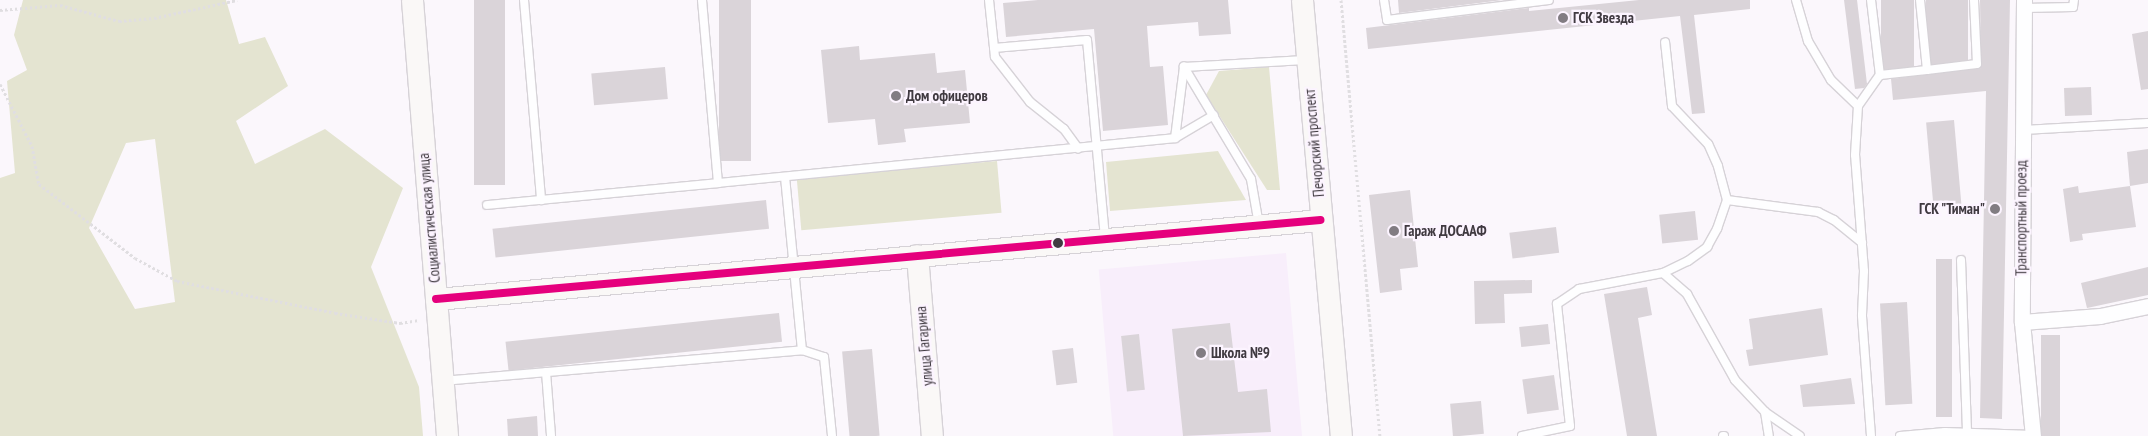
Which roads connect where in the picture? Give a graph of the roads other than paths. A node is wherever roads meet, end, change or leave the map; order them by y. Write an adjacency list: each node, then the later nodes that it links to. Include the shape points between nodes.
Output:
1 (412, 0): 41 (main road, Социалистическая улица)
2 (524, 0): 29 (lane)
3 (702, 0): 28 (lane)
4 (989, 0): 15 (lane)
5 (1302, 0): 16 (main road, Печорский проспект)
6 (1384, 0): 7 (lane, via 1387,20)
7 (1548, 0)
8 (1796, 0): 20 (lane, via 1808,41 1831,80)
9 (1871, 0): 19 (lane)
10 (1920, 0): 18 (lane)
11 (1974, 0): 18 (lane, via 1977,64)
12 (2074, 0): 13 (lane, via 2073,7)
13 (2024, 4): 23 (street, Транспортный проезд)
14 (1665, 42): 30 (lane, via 1672,106 1708,144)
15 (994, 48): 25 (lane, via 1086,40); 26 (lane, via 994,58 1030,102 1064,129)
16 (1307, 60): 17 (lane); 32 (main road, Печорский проспект)
17 (1184, 67): 21 (lane); 24 (lane)
18 (1927, 70): 19 (lane)
19 (1880, 75): 20 (lane)
20 (1858, 106): 35 (lane, via 1855,155)
21 (1214, 115): 24 (lane); 33 (lane, via 1251,180)
22 (2148, 123): 23 (lane)
23 (2021, 130): 42 (street, Транспортный проезд)
24 (1175, 138): 25 (lane)
25 (1096, 146): 26 (lane); 34 (lane)
26 (1078, 148): 27 (lane)
27 (785, 177): 28 (lane); 38 (lane)
28 (718, 183): 29 (lane)
29 (541, 200): 31 (lane)
30 (1727, 200): 35 (lane, via 1818,212 1834,220); 39 (lane, via 1707,246 1688,261)
31 (487, 205)
32 (1320, 220): 33 (main road); 52 (main road, Печорский проспект)
33 (1259, 225): 34 (main road)
34 (1105, 239): 36 (main road)
35 (1862, 243): 56 (lane, via 1862,314)
36 (917, 255): 38 (main road); 51 (main road, улица Гагарина)
37 (1962, 260): 47 (lane)
38 (794, 267): 41 (main road); 43 (lane)
39 (1663, 273): 46 (lane, via 1688,294 1735,380); 53 (lane, via 1602,282 1579,289 1557,304 1570,426)
40 (2148, 306): 42 (street, via 2100,316)
41 (436, 308): 45 (main road, Социалистическая улица)
42 (2022, 322): 58 (street, Транспортный проезд)
43 (802, 350): 44 (lane); 50 (lane, via 824,357)
44 (546, 372): 45 (lane); 49 (lane)
45 (442, 381): 48 (main road, Социалистическая улица)
46 (1765, 412): 54 (lane); 55 (lane)
47 (1967, 432): 57 (lane); 58 (lane)
48 (447, 436)
49 (551, 436)
50 (832, 436)
51 (932, 436)
52 (1341, 436)
53 (1522, 436)
54 (1769, 436)
55 (1800, 436)
56 (1871, 436)
57 (1900, 436)
58 (2033, 436)

